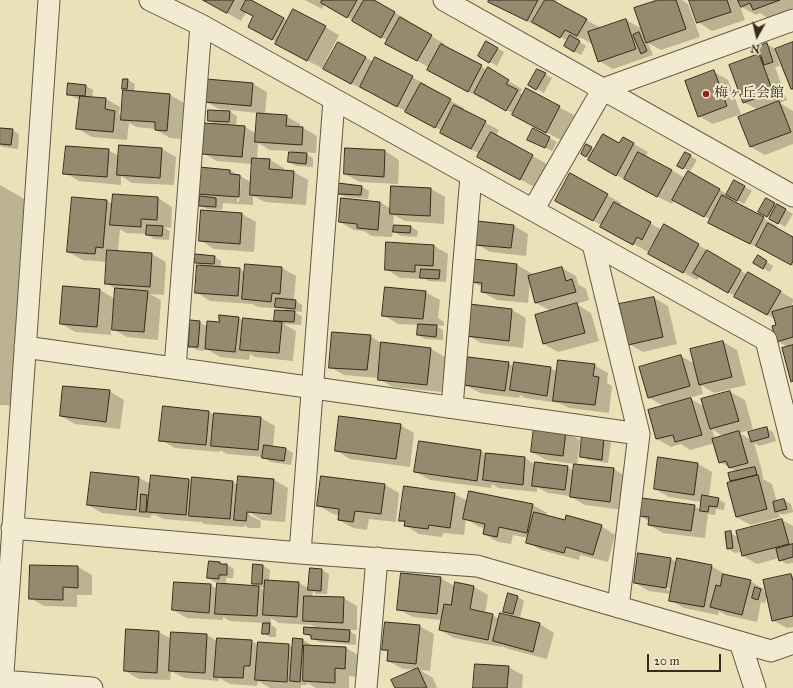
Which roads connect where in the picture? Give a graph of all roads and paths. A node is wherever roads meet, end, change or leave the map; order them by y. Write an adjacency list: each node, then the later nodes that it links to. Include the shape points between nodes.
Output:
1 (49, 0): 12 (street)
2 (150, 0): 5 (street)
3 (444, 0): 6 (street)
4 (793, 20): 6 (street)
5 (201, 25): 7 (street); 13 (street)
6 (603, 89): 9 (street); 10 (street)
7 (334, 100): 8 (street); 14 (street)
8 (471, 176): 10 (street); 15 (street)
9 (790, 191)
10 (533, 210): 11 (street)
11 (593, 244): 16 (street); 17 (street, via 766,340)
12 (25, 346): 13 (street); 19 (street)
13 (175, 368): 14 (street)
14 (312, 387): 15 (street); 21 (street)
15 (452, 407): 16 (street)
16 (639, 434): 23 (street)
17 (793, 450)
18 (0, 464): 19 (street)
19 (16, 478): 20 (street)
20 (12, 528): 21 (street); 26 (street)
21 (300, 553): 22 (street)
22 (377, 558): 23 (street, via 477,566); 28 (street)
23 (618, 607): 24 (street)
24 (740, 642): 25 (street, via 771,651); 29 (street)
25 (793, 642)
26 (2, 684): 27 (street)
27 (92, 688)
28 (366, 688)
29 (754, 688)

